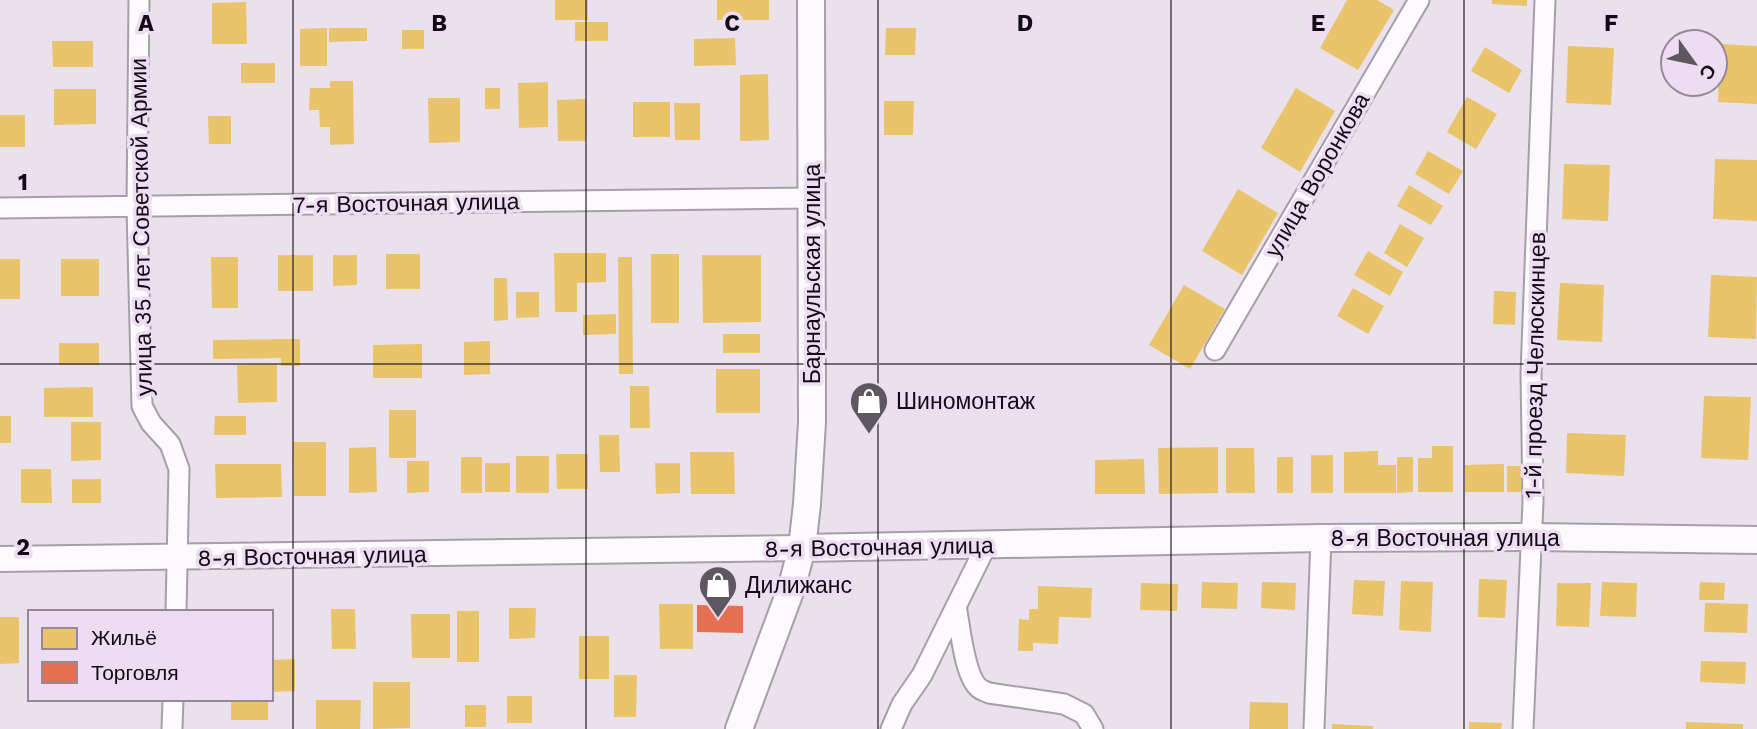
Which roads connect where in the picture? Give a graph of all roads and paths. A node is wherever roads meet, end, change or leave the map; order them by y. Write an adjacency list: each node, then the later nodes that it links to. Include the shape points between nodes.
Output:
1 (139, 0): 6 (street, улица 35 лет Советской Армии)
2 (811, 0): 5 (main road, Барнаульская улица)
3 (1419, 0): 8 (street, улица Воронкова)
4 (1545, 0): 9 (street, 1-й проезд Челюскинцев, via 1531,374)
5 (812, 198): 6 (street, 7-я Восточная улица); 13 (main road, Барнаульская улица, via 812,422)
6 (136, 207): 7 (street, 7-я Восточная улица); 14 (street, улица 35 лет Советской Армии, via 142,405 170,444 179,469)
7 (0, 208)
8 (1215, 350)
9 (1532, 537): 10 (main road, 8-я Восточная улица); 11 (main road, 8-я Восточная улица); 24 (street, 1-й проезд Челюскинцев)
10 (1321, 538): 12 (main road, 8-я Восточная улица); 23 (street)
11 (1757, 540)
12 (986, 546): 13 (main road, 8-я Восточная улица); 16 (street)
13 (802, 548): 14 (street, 8-я Восточная улица); 20 (main road, Барнаульская улица)
14 (178, 558): 15 (street, 8-я Восточная улица); 17 (street, улица 35 лет Советской Армии)
15 (0, 559)
16 (956, 606): 21 (street); 22 (street, via 971,677 978,688 1064,704 1084,714)
17 (176, 610)
18 (173, 701): 19 (street)
19 (172, 729)
20 (739, 729)
21 (891, 729)
22 (1093, 729)
23 (1314, 729)
24 (1523, 729)

